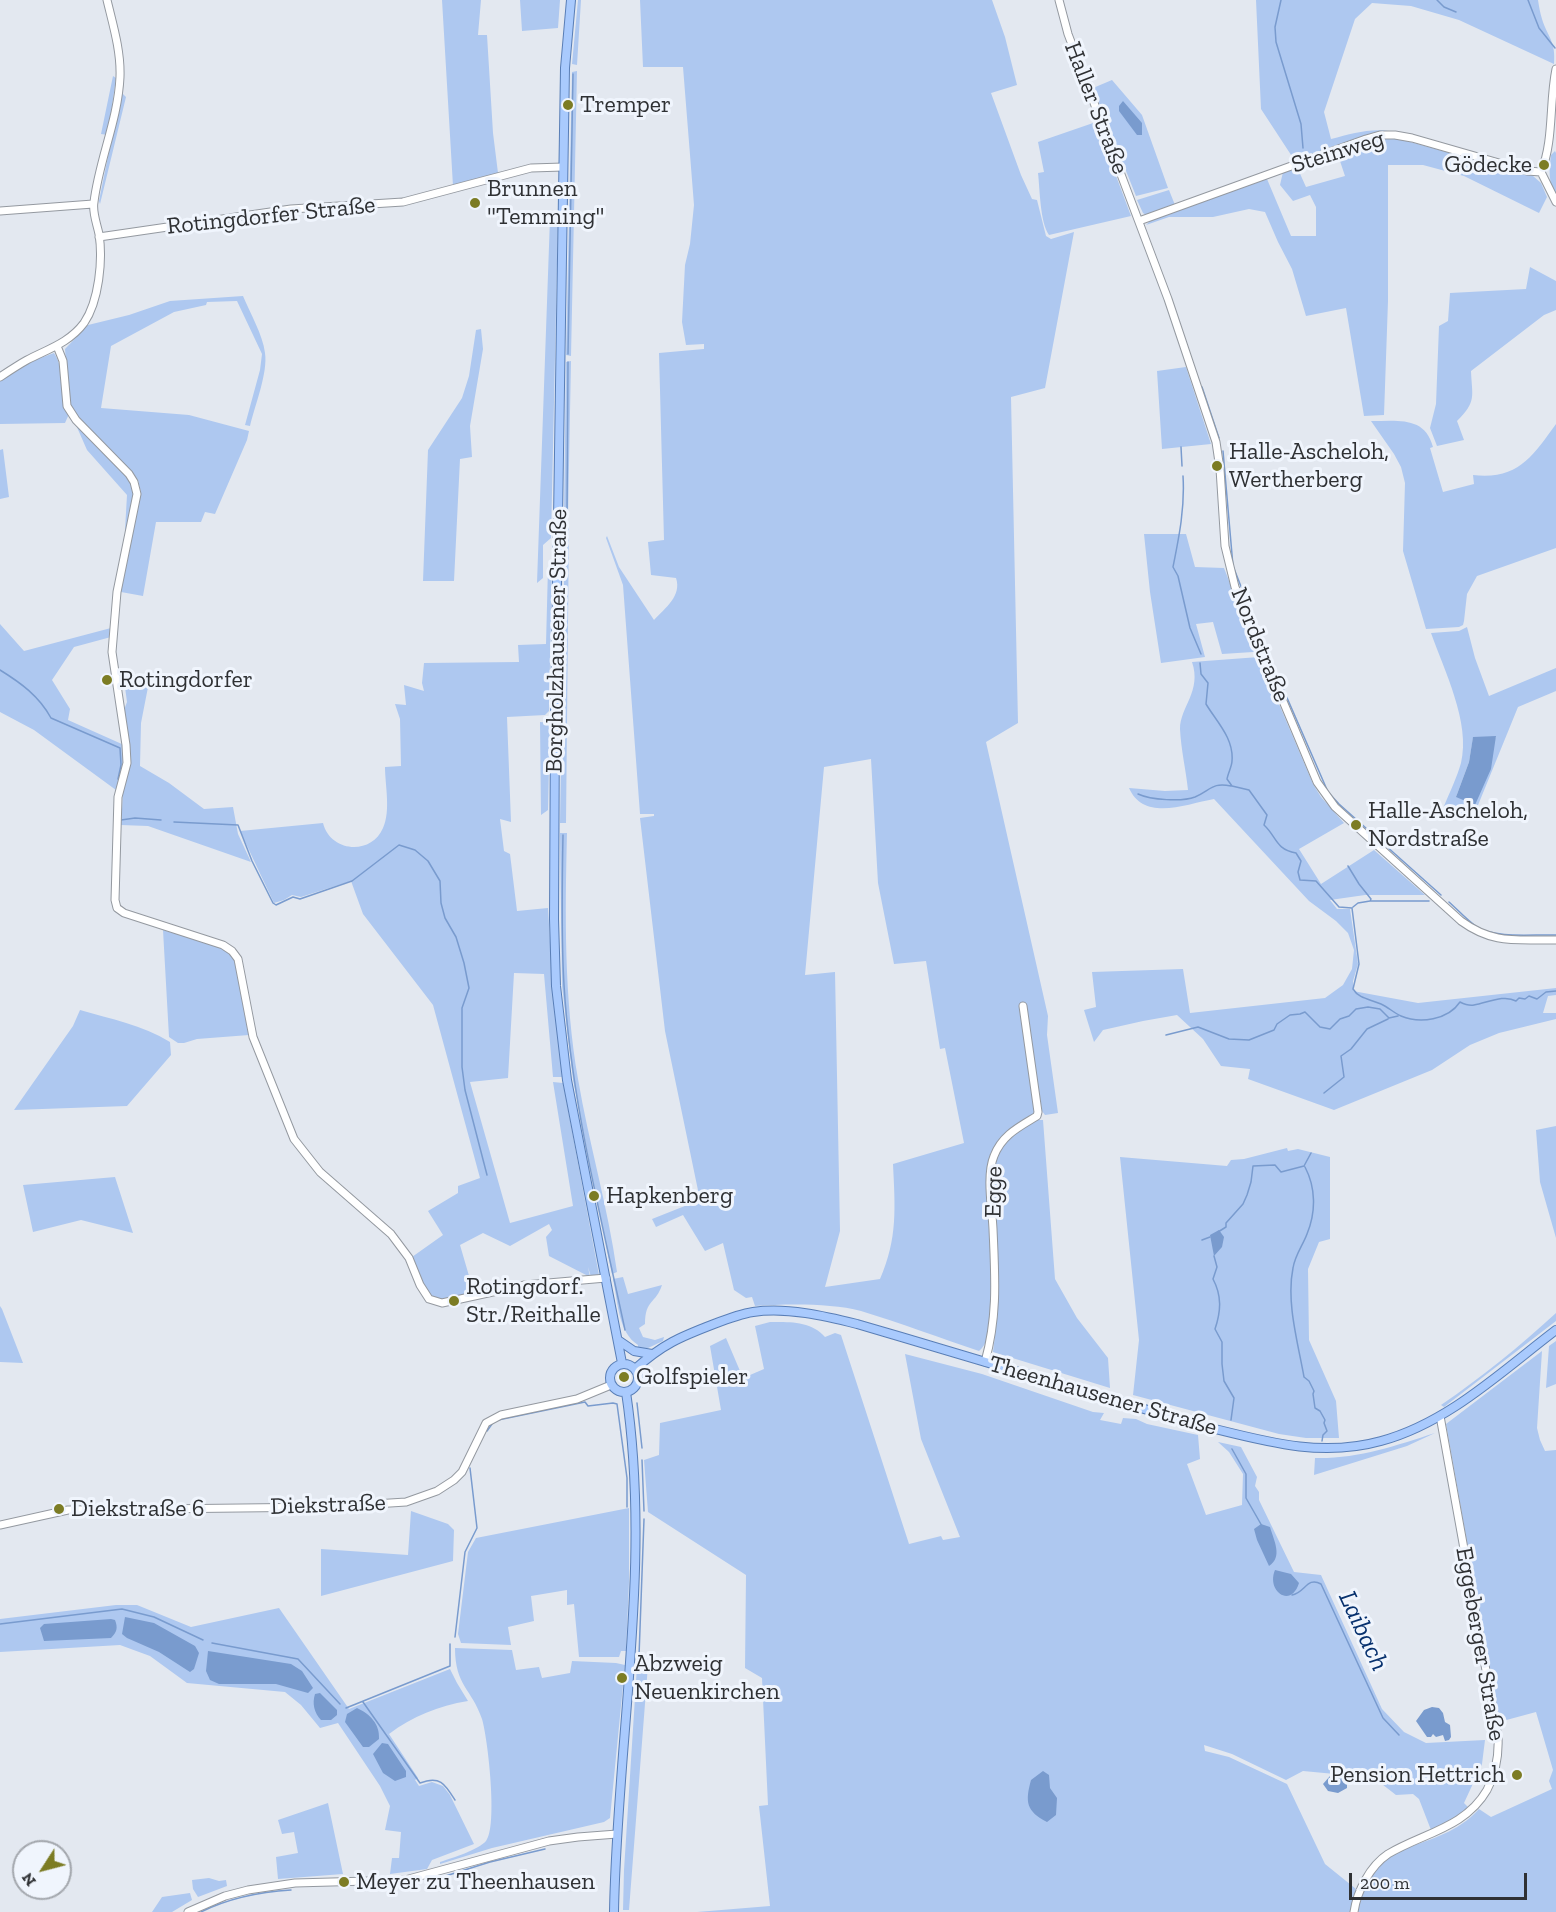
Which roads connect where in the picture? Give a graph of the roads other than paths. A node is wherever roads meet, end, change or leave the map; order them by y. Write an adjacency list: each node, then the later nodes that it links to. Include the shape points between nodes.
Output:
1 (106, 0): 8 (street, via 115,32 120,77 114,120)
2 (571, 0): 5 (main road, Borgholzhausener Straße)
3 (1059, 0): 10 (street, Haller Straße, via 1068,34)
4 (1556, 69): 6 (street, via 1548,152)
5 (563, 167): 11 (street, Rotingdorfer Straße, via 531,168 403,202 291,209); 16 (main road, Borgholzhausener Straße, via 555,718 556,986 567,1080)
6 (1541, 172): 7 (street); 10 (street, Steinweg, via 1412,138 1380,135)
7 (1556, 201)
8 (93, 204): 9 (street); 11 (street)
9 (0, 211)
10 (1138, 218): 14 (street, Nordstraße, via 1216,442 1225,546 1235,587 1317,782 1335,807 1476,932 1500,939)
11 (99, 237): 12 (street, via 94,303 79,328)
12 (57, 346): 13 (street); 16 (street, via 63,361 67,406 77,423 129,474 137,494 117,592 112,652 127,763 118,797 117,908 232,951 238,959 253,1037 294,1139 320,1172 401,1245 426,1295 434,1302 442,1304 525,1285)
13 (0, 377)
14 (1556, 940)
15 (1023, 1006): 20 (street, Egge, via 1038,1112 1005,1137 993,1157 995,1310)
16 (606, 1278): 18 (main road, Borgholzhausener Straße)
17 (1556, 1330): 25 (main road, Theenhausener Straße)
18 (618, 1340): 19 (main road, via 634,1351); 21 (main road, Borgholzhausener Straße)
19 (652, 1354): 20 (main road, Theenhausener Straße, via 680,1336 733,1317 776,1311 834,1318); 22 (main road, Theenhausener Straße)
20 (985, 1362): 25 (main road, Theenhausener Straße, via 1201,1425 1312,1449 1382,1441)
21 (622, 1364): 22 (main road); 23 (main road, via 611,1371)
22 (635, 1369): 24 (main road, via 637,1383)
23 (611, 1384): 24 (main road); 26 (street, Diekstraße, via 577,1399 501,1414 490,1420 454,1480 406,1502 327,1507 68,1510)
24 (626, 1392): 27 (main road, via 633,1454 635,1570)
25 (1440, 1416): 30 (street, Eggeberger Straße, via 1498,1737 1498,1762 1490,1784 1468,1814 1377,1863 1359,1892)
26 (0, 1525)
27 (616, 1834): 28 (street, via 549,1842 405,1880 295,1883 248,1890); 29 (main road)
28 (188, 1912)
29 (614, 1912)
30 (1354, 1912)

